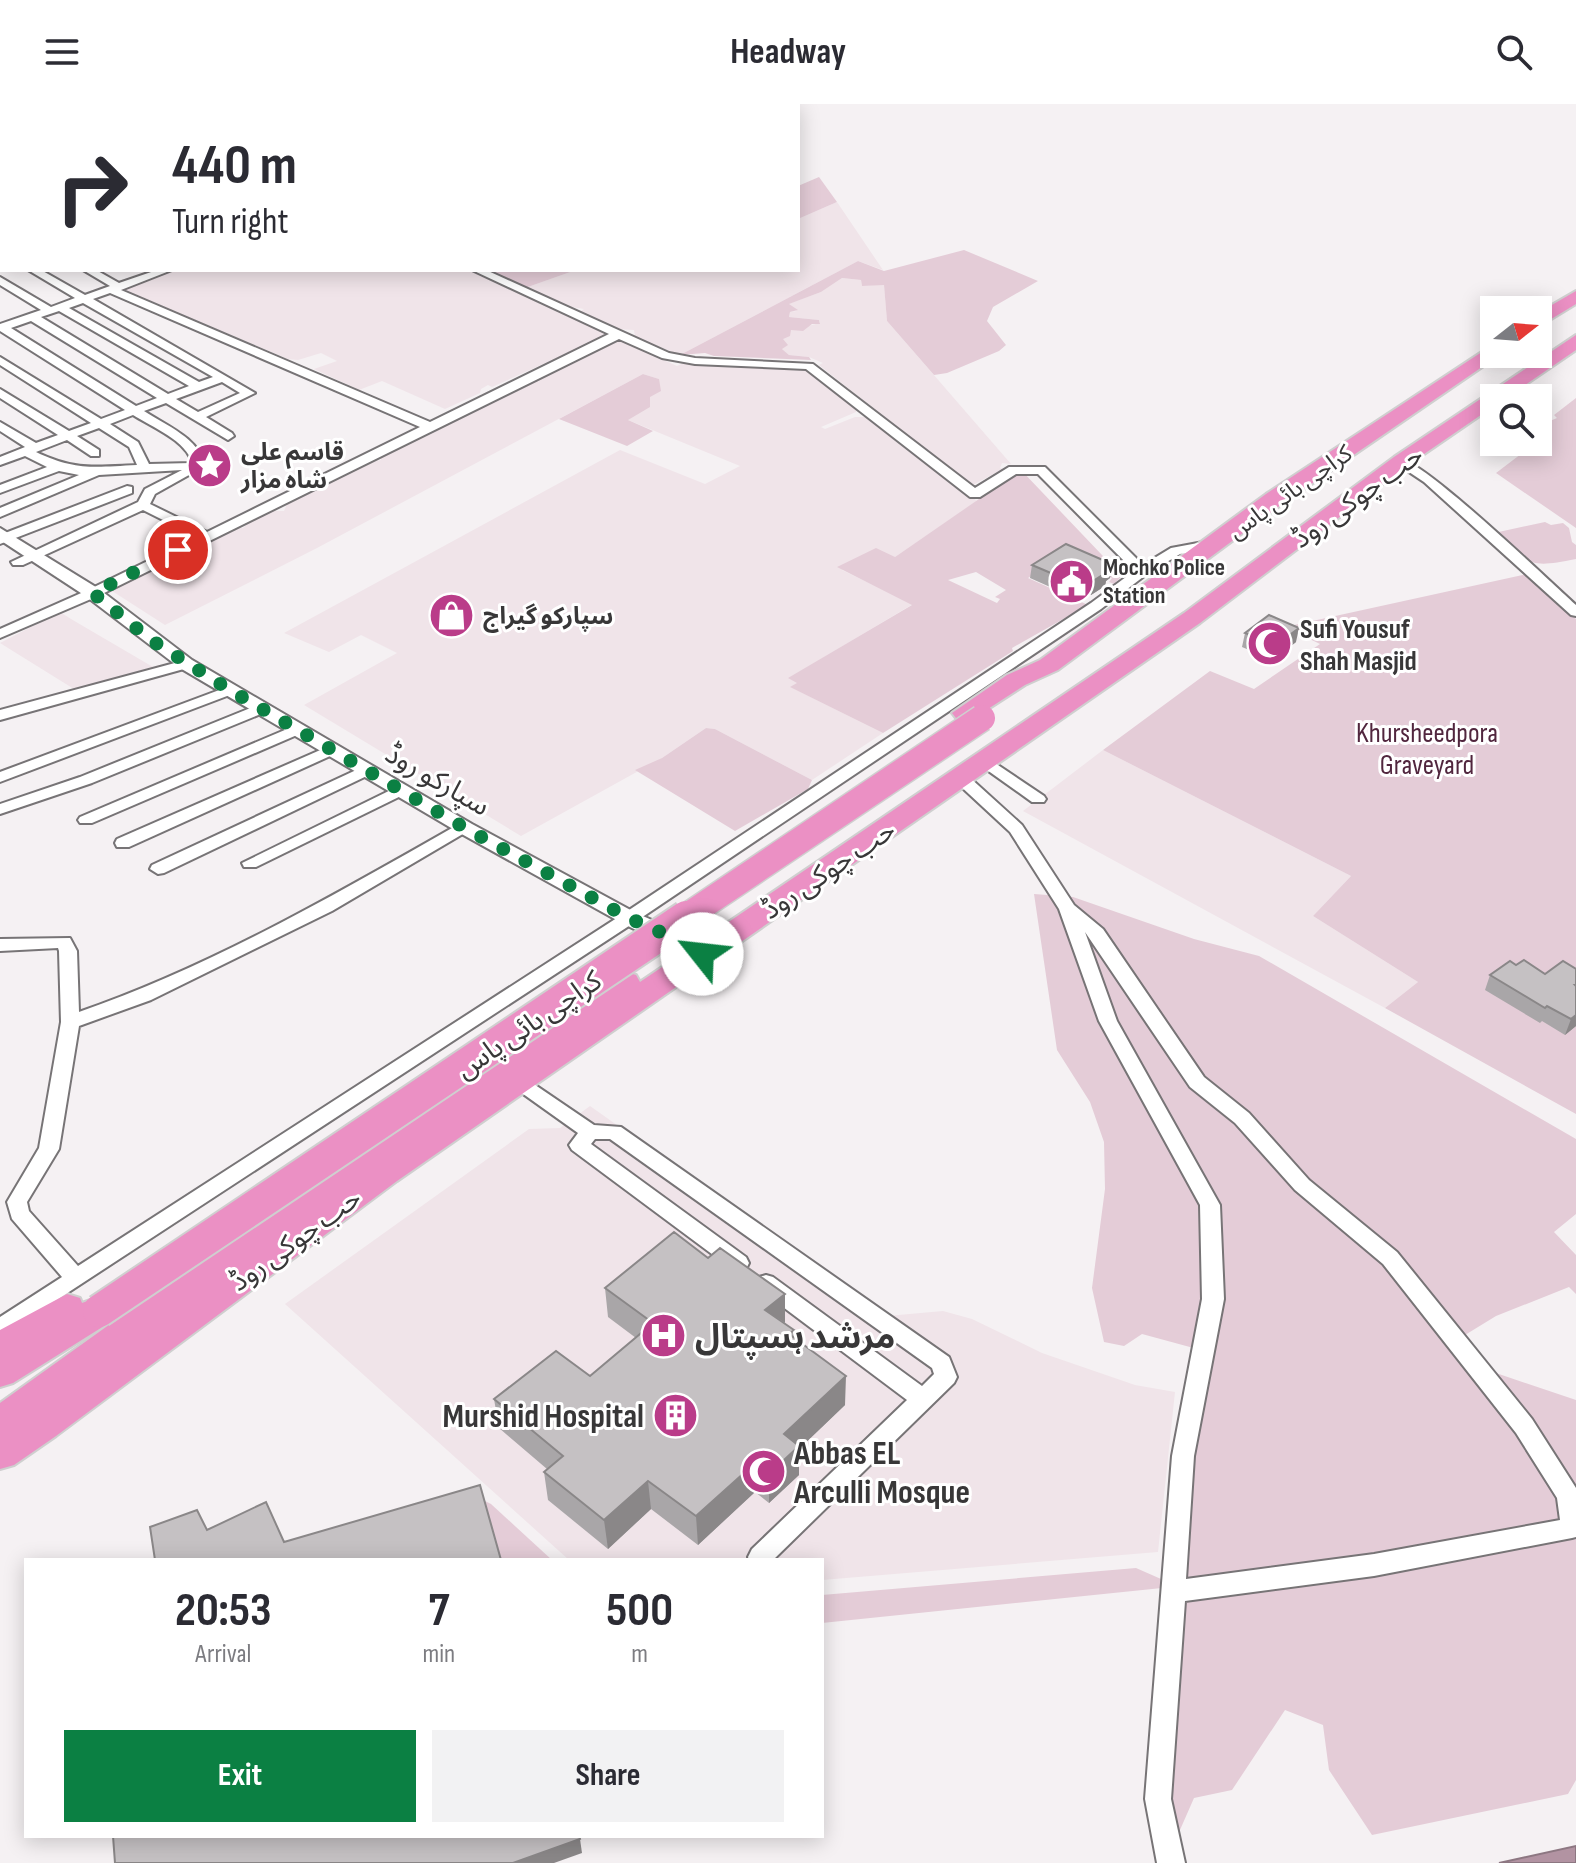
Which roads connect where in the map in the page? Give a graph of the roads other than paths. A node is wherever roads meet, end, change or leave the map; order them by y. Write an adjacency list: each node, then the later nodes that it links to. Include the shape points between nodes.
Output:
1 (36, 272): 8 (street)
2 (91, 272): 6 (street)
3 (481, 272): 14 (street)
4 (143, 273): 6 (street)
5 (0, 280): 9 (street)
6 (115, 288): 8 (street); 28 (street)
7 (1576, 296): 10 (highway)
8 (81, 300): 9 (street); 20 (street)
9 (55, 309): 11 (street); 21 (street)
10 (1552, 312)
11 (33, 317): 13 (street); 23 (street)
12 (1576, 325): 16 (highway)
13 (1, 328): 24 (street)
14 (619, 334): 28 (street); 46 (street, via 680,359 809,366 975,494 1013,470 1041,470)
15 (1576, 341): 34 (highway, حب چوکی روڈ)
16 (1552, 342)
17 (1480, 359): 44 (highway, کراچی بائی پاس)
18 (0, 360): 26 (street)
19 (1514, 368): 71 (highway)
20 (222, 378): 21 (street); 25 (street, via 249,395)
21 (197, 386): 23 (street)
22 (0, 393): 29 (street)
23 (163, 397): 24 (street); 25 (street)
24 (133, 409): 26 (street); 35 (street, via 184,442 196,453)
25 (197, 417): 30 (street)
26 (101, 422): 29 (street); 37 (street, via 134,445)
27 (0, 426): 31 (street)
28 (428, 426): 43 (street)
29 (66, 436): 31 (street); 32 (street)
30 (228, 436)
31 (28, 449): 33 (street); 36 (street)
32 (95, 453)
33 (0, 461)
34 (1401, 461): 48 (street, via 1428,479); 56 (highway, حب چوکی روڈ, via 1192,618)
35 (199, 466): 37 (street); 41 (street, via 150,492)
36 (58, 467): 38 (street); 39 (street)
37 (145, 469): 38 (street)
38 (96, 473): 42 (street)
39 (0, 489)
40 (127, 490): 45 (street)
41 (143, 505): 43 (street); 45 (street)
42 (0, 513)
43 (206, 536): 47 (street)
44 (1216, 544): 46 (street, via 1176,551); 75 (highway, کراچی بائی پاس, bridge, via 1049,665 1030,686 973,716)
45 (11, 547): 47 (street, سپارکو روڈ)
46 (1142, 571): 69 (street)
47 (85, 596): 49 (street); 50 (street, سپارکو روڈ)
48 (1576, 612)
49 (0, 634)
50 (186, 664): 51 (street, سپارکو روڈ); 53 (street)
51 (230, 690): 52 (street, سپارکو روڈ); 58 (street)
52 (263, 708): 54 (street, سپارکو روڈ); 62 (street)
53 (0, 715)
54 (299, 729): 55 (street, سپارکو روڈ); 63 (street)
55 (334, 749): 57 (street, سپارکو روڈ); 65 (street)
56 (986, 762): 59 (highway, حب چوکی روڈ); 61 (street)
57 (367, 770): 60 (street, سپارکو روڈ); 67 (street)
58 (0, 777)
59 (962, 779): 68 (street, via 1016,829); 71 (highway, حب چوکی روڈ)
60 (401, 790): 64 (street, سپارکو روڈ); 66 (street)
61 (1038, 799)
62 (0, 809)
63 (86, 820)
64 (465, 828): 69 (street, سپارکو روڈ); 72 (street, via 299,921 145,996)
65 (123, 843)
66 (250, 863)
67 (158, 869)
68 (1068, 909): 83 (street, via 1108,1021 1210,1205 1213,1299 1183,1456); 83 (street, via 1097,933 1197,1082 1242,1118 1302,1185 1390,1258 1524,1426 1572,1508 1572,1528 1479,1548 1282,1580)
69 (629, 918): 71 (street, سپارکو روڈ); 75 (street)
70 (0, 945): 72 (street, via 64,942)
71 (695, 949): 73 (highway, حب چوکی روڈ); 80 (highway, via 365,1159)
72 (70, 1022): 75 (street, via 49,1149 17,1202 19,1214)
73 (519, 1081): 74 (street); 81 (highway, حب چوکی روڈ, via 385,1172)
74 (590, 1132): 79 (street, via 579,1145); 79 (street, via 614,1132 941,1363 946,1377)
75 (89, 1293): 76 (street); 77 (highway, کراچی بائی پاس); 78 (highway, کراچی بائی پاس)
76 (0, 1328)
77 (0, 1348)
78 (0, 1372)
79 (923, 1399): 82 (street)
80 (0, 1424)
81 (0, 1453)
82 (760, 1557)
83 (1173, 1591): 84 (street, via 1158,1799)
84 (1171, 1863)

